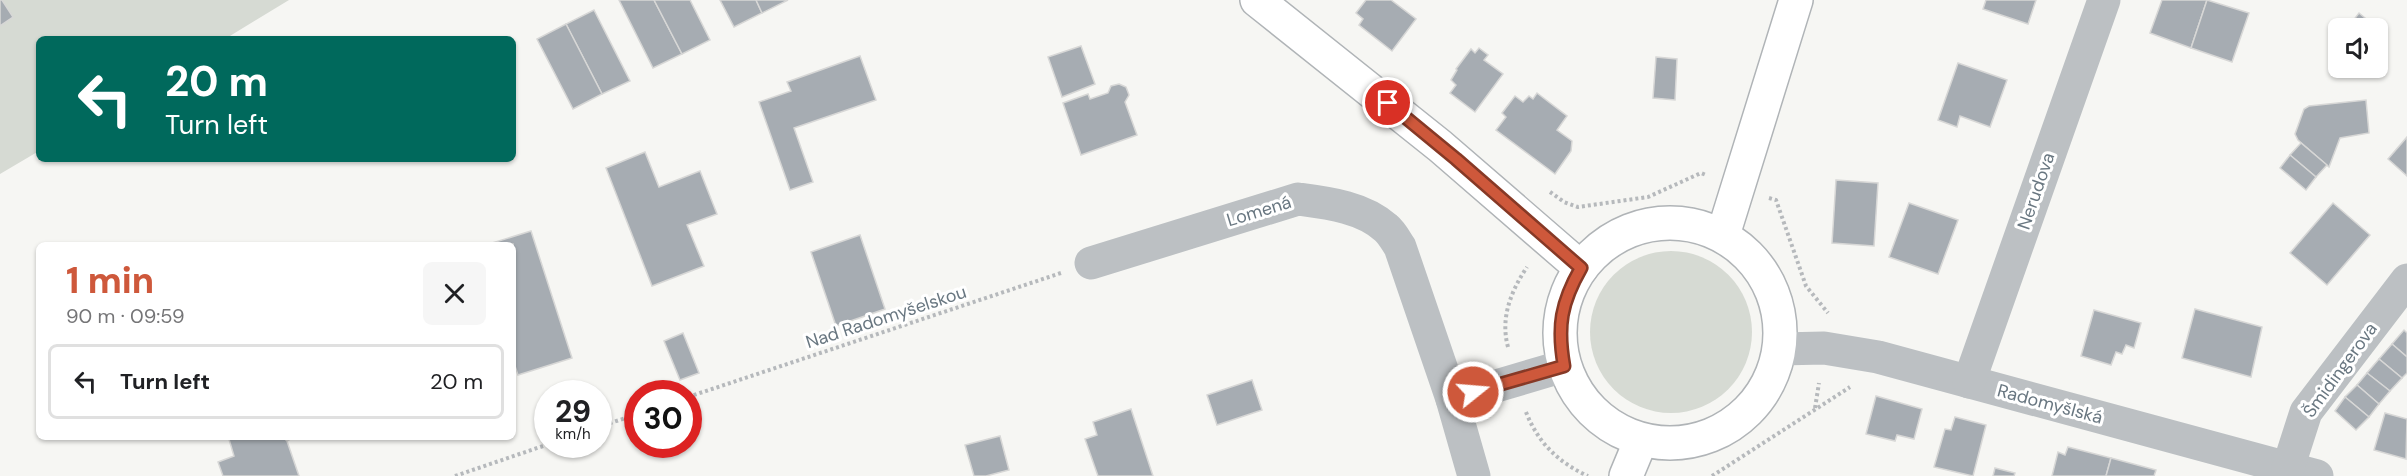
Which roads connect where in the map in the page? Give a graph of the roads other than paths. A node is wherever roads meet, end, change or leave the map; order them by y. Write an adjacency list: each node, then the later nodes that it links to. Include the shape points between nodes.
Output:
1 (1257, 0): 6 (main road, via 1440,146)
2 (1796, 0): 4 (main road)
3 (2104, 0): 10 (street, Nerudova)
4 (1723, 235): 6 (main road, via 1693,225 1661,223 1641,227 1603,245); 8 (main road, via 1762,271 1775,295)
5 (1091, 263): 11 (street, Lomená, via 1298,199 1329,203 1370,216 1387,229 1400,247)
6 (1581, 268): 9 (main road, via 1568,290 1561,315)
7 (2407, 280): 14 (street, Šmidingerova, via 2306,412)
8 (1780, 349): 10 (street, Radomyšlská, via 1824,348 1878,357); 12 (main road, via 1772,379 1754,406 1731,426 1702,439 1671,444)
9 (1564, 366): 11 (street); 12 (main road, via 1576,391 1593,412 1615,429)
10 (1969, 382): 13 (street, Radomyšlská)
11 (1452, 399): 15 (street, Lomená)
12 (1641, 440): 16 (main road)
13 (2236, 466): 14 (street, Radomyšlská)
14 (2303, 472)
15 (1474, 476)
16 (1626, 476)

